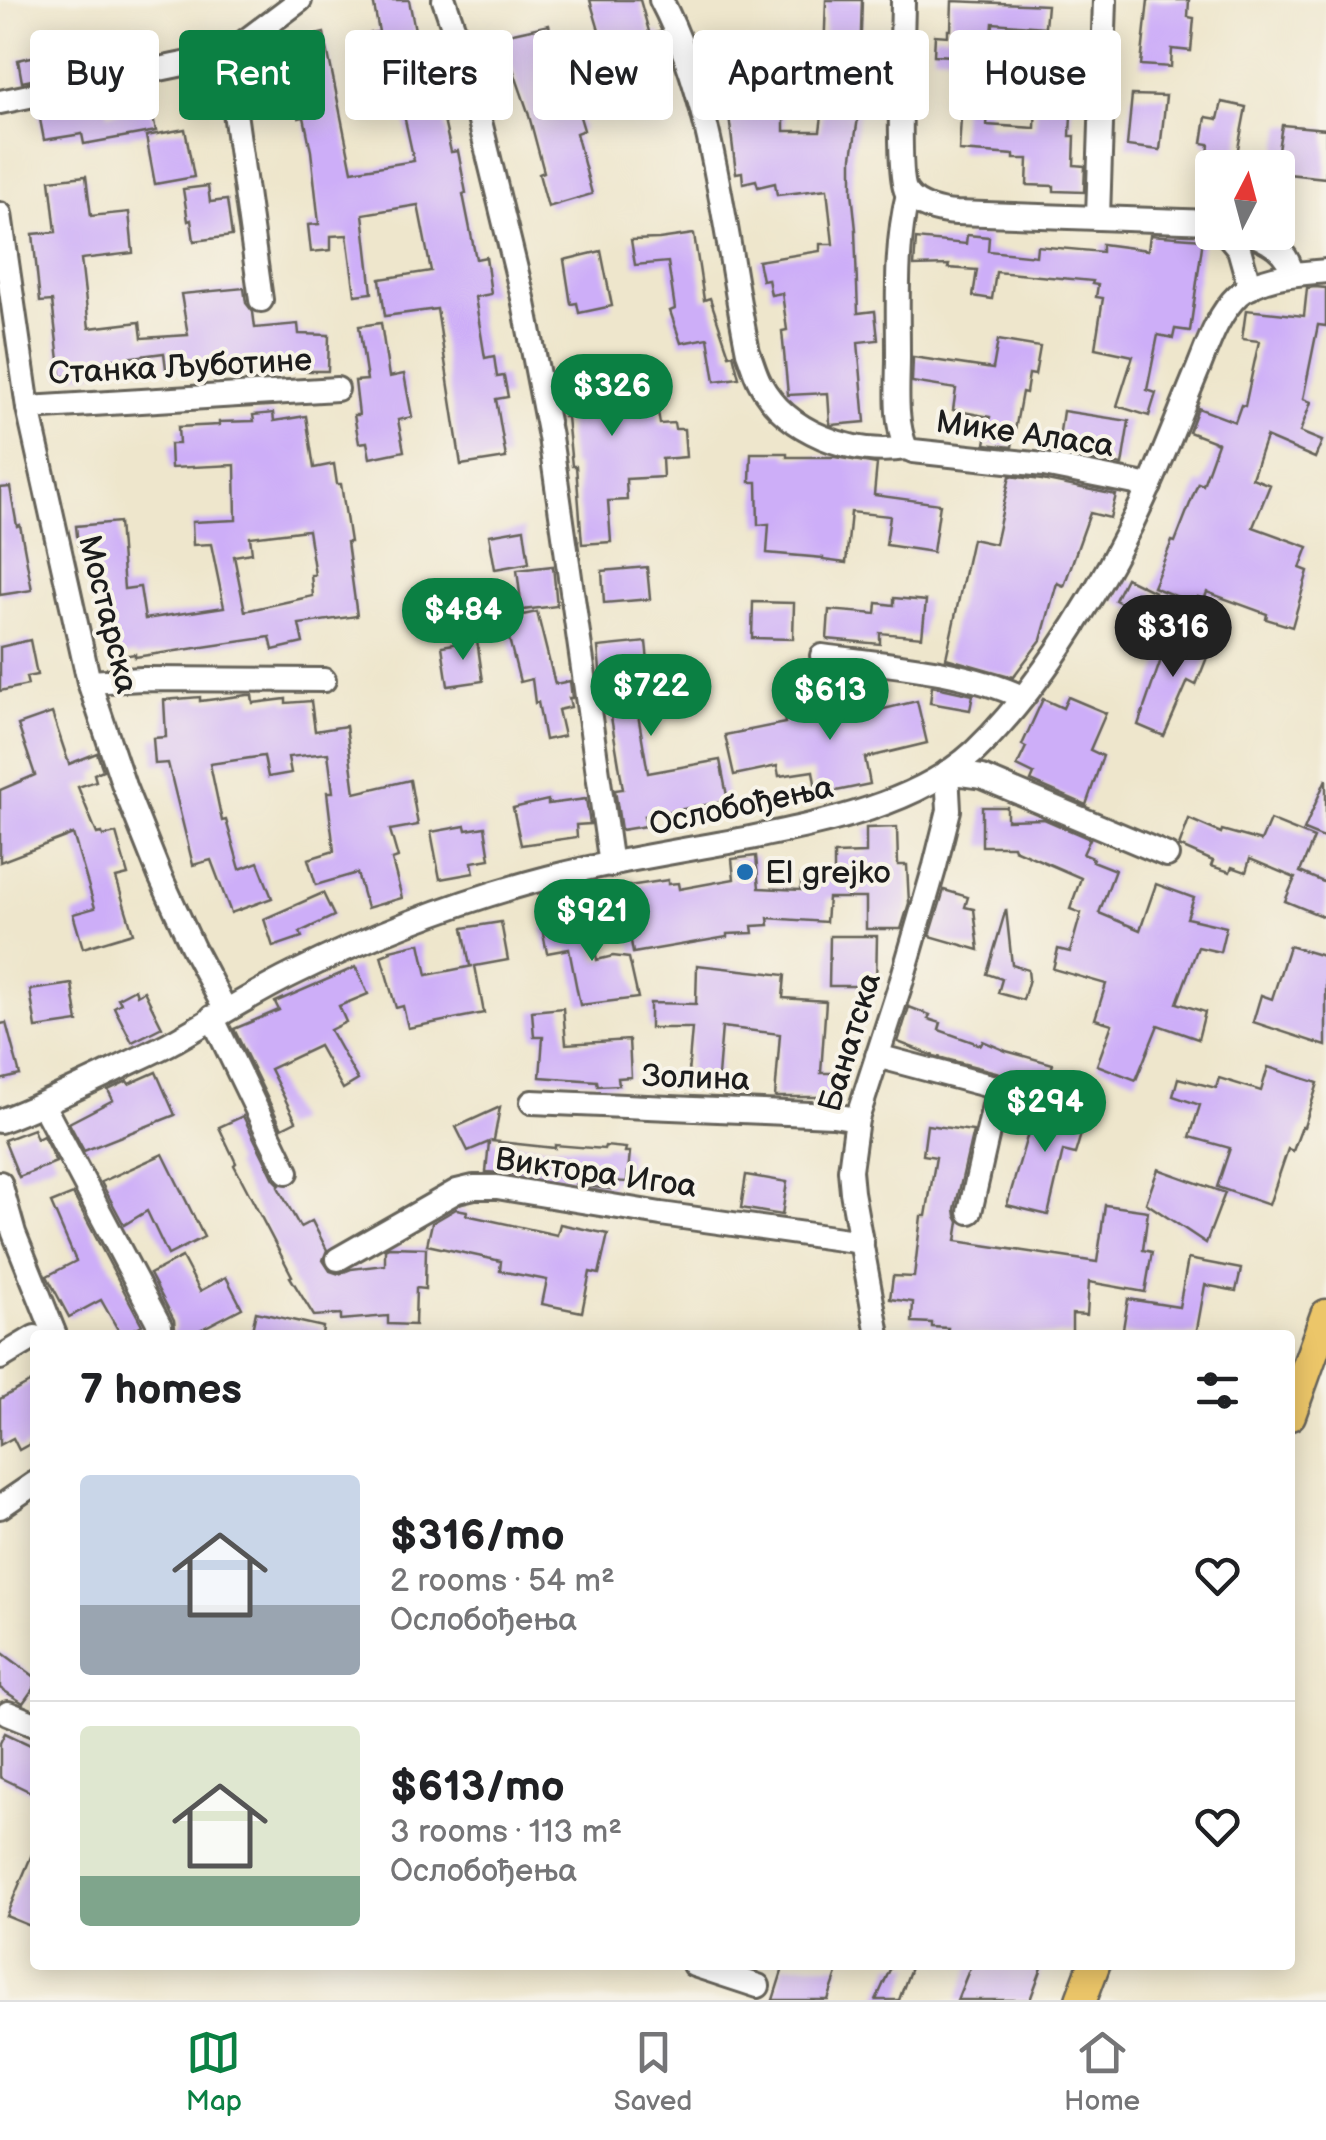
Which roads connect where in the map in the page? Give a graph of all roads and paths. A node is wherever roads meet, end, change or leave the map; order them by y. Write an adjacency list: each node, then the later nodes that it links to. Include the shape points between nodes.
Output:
1 (300, 0): 6 (street)
2 (444, 0): 30 (street, via 467,68 540,385)
3 (661, 0): 22 (street, via 702,108 759,382 814,433 866,450)
4 (903, 0): 10 (street, Мике Аласа, via 901,123)
5 (1106, 0): 12 (street)
6 (259, 30)
7 (179, 64): 8 (street)
8 (0, 102)
9 (236, 120): 19 (street)
10 (908, 194): 12 (street, via 942,212); 22 (street, Мике Аласа, via 900,230 898,340)
11 (0, 214): 21 (street, Мостарска)
12 (1098, 217): 13 (street)
13 (1195, 221)
14 (1238, 250): 18 (street)
15 (1279, 250): 17 (street)
16 (1326, 271): 17 (street, Ослобођења)
17 (1292, 274): 18 (street, Ослобођења)
18 (1250, 288): 23 (street, Ослобођења, via 1219,320)
19 (261, 300)
20 (337, 390): 21 (street, Станка Љуботине)
21 (28, 408): 26 (street, Мостарска)
22 (906, 448): 23 (street, Мике Аласа)
23 (1150, 486): 27 (street, Ослобођења, via 1112,562)
24 (822, 656): 27 (street, via 950,675)
25 (324, 680): 26 (street)
26 (89, 682): 31 (street, Мостарска, via 124,786)
27 (1022, 697): 28 (street, Ослобођења)
28 (947, 772): 29 (street, via 982,776); 30 (street, Ослобођења, via 860,813); 32 (street, Банатска, via 949,810)
29 (1167, 855)
30 (611, 865): 31 (street, Ослобођења, via 413,920)
31 (218, 1013): 34 (street, Ослобођења); 37 (street)
32 (877, 1056): 35 (street, Банатска); 39 (street, via 997,1092)
33 (532, 1102): 35 (street, Золина)
34 (43, 1105): 36 (street, Ослобођења); 43 (street)
35 (857, 1119): 40 (street, Банатска, via 850,1170)
36 (0, 1121)
37 (287, 1172)
38 (0, 1183): 44 (street)
39 (970, 1212)
40 (862, 1242): 41 (street, Виктора Игоа, via 474,1188 457,1191); 45 (street, Банатска)
41 (338, 1260)
42 (1326, 1315): 48 (main road)
43 (160, 1326)
44 (44, 1330)
45 (877, 1330)
46 (30, 1342): 47 (street)
47 (0, 1358)
48 (1295, 1401)
49 (30, 1486): 50 (street)
50 (0, 1508)
51 (8, 1713): 52 (street)
52 (30, 1722)
53 (711, 1970): 55 (street)
54 (1092, 1970): 56 (main road)
55 (759, 1984)
56 (1081, 2000)

